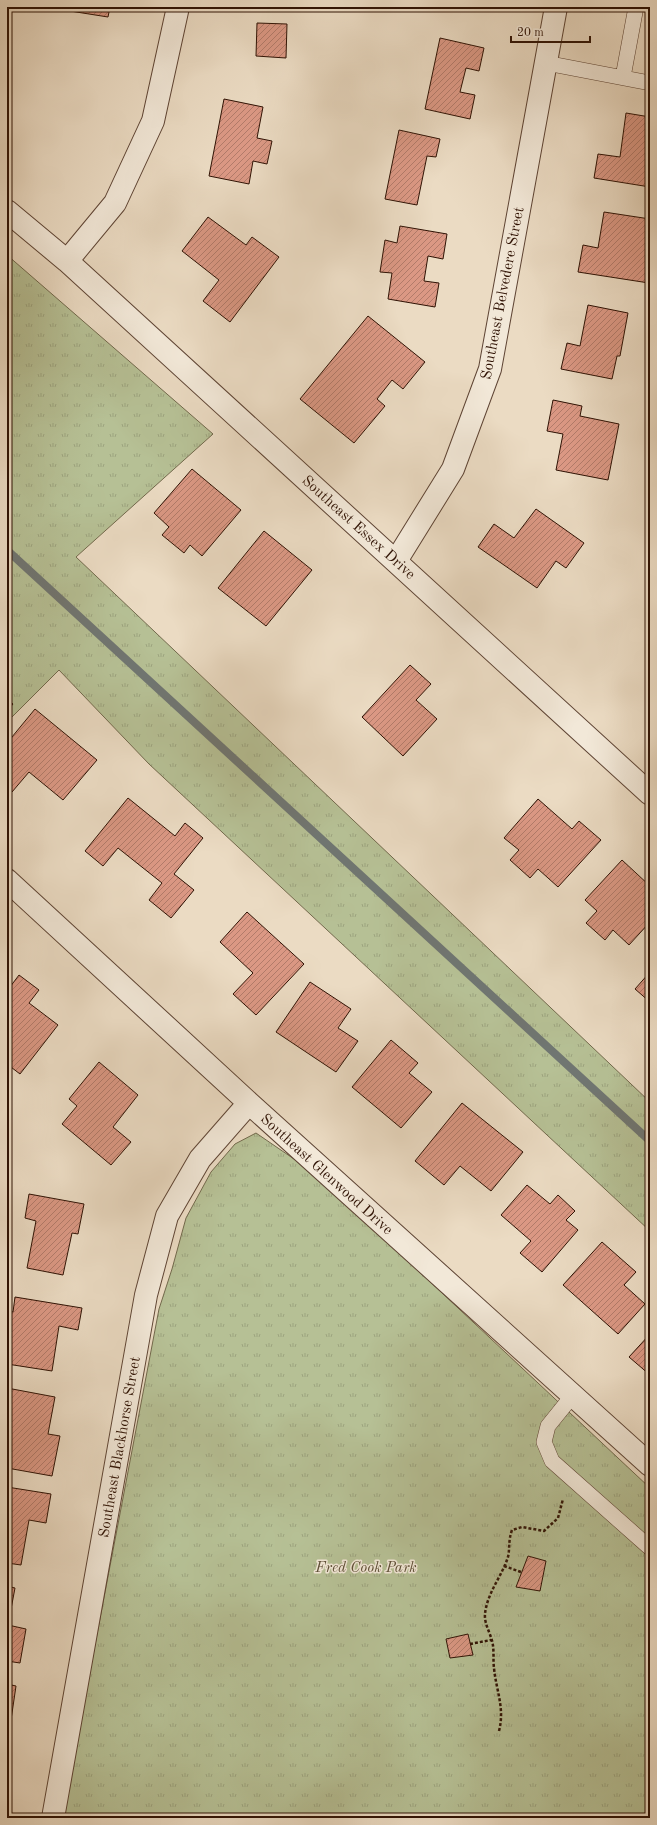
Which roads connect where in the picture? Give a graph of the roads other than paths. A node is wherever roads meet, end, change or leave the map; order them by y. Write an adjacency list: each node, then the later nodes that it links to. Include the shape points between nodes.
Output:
1 (178, 7): 8 (street, via 153,121 115,204)
2 (556, 7): 4 (street, Southeast Belvedere Street)
3 (636, 7): 5 (lane)
4 (546, 62): 5 (lane); 9 (street, Southeast Belvedere Street, via 490,369 453,469)
5 (623, 77): 6 (lane)
6 (650, 83)
7 (7, 211): 8 (street, Southeast Essex Drive)
8 (68, 260): 9 (street, Southeast Essex Drive)
9 (396, 561): 10 (street, Southeast Essex Drive)
10 (650, 794)
11 (7, 880): 12 (street, Southeast Glenwood Drive)
12 (249, 1103): 13 (street, Southeast Glenwood Drive); 16 (street, Southeast Blackhorse Street, via 200,1159 167,1216 146,1295)
13 (573, 1395): 14 (street, Southeast Glenwood Drive); 15 (lane, via 548,1426 544,1442 552,1461)
14 (650, 1465)
15 (650, 1548)
16 (52, 1818)

